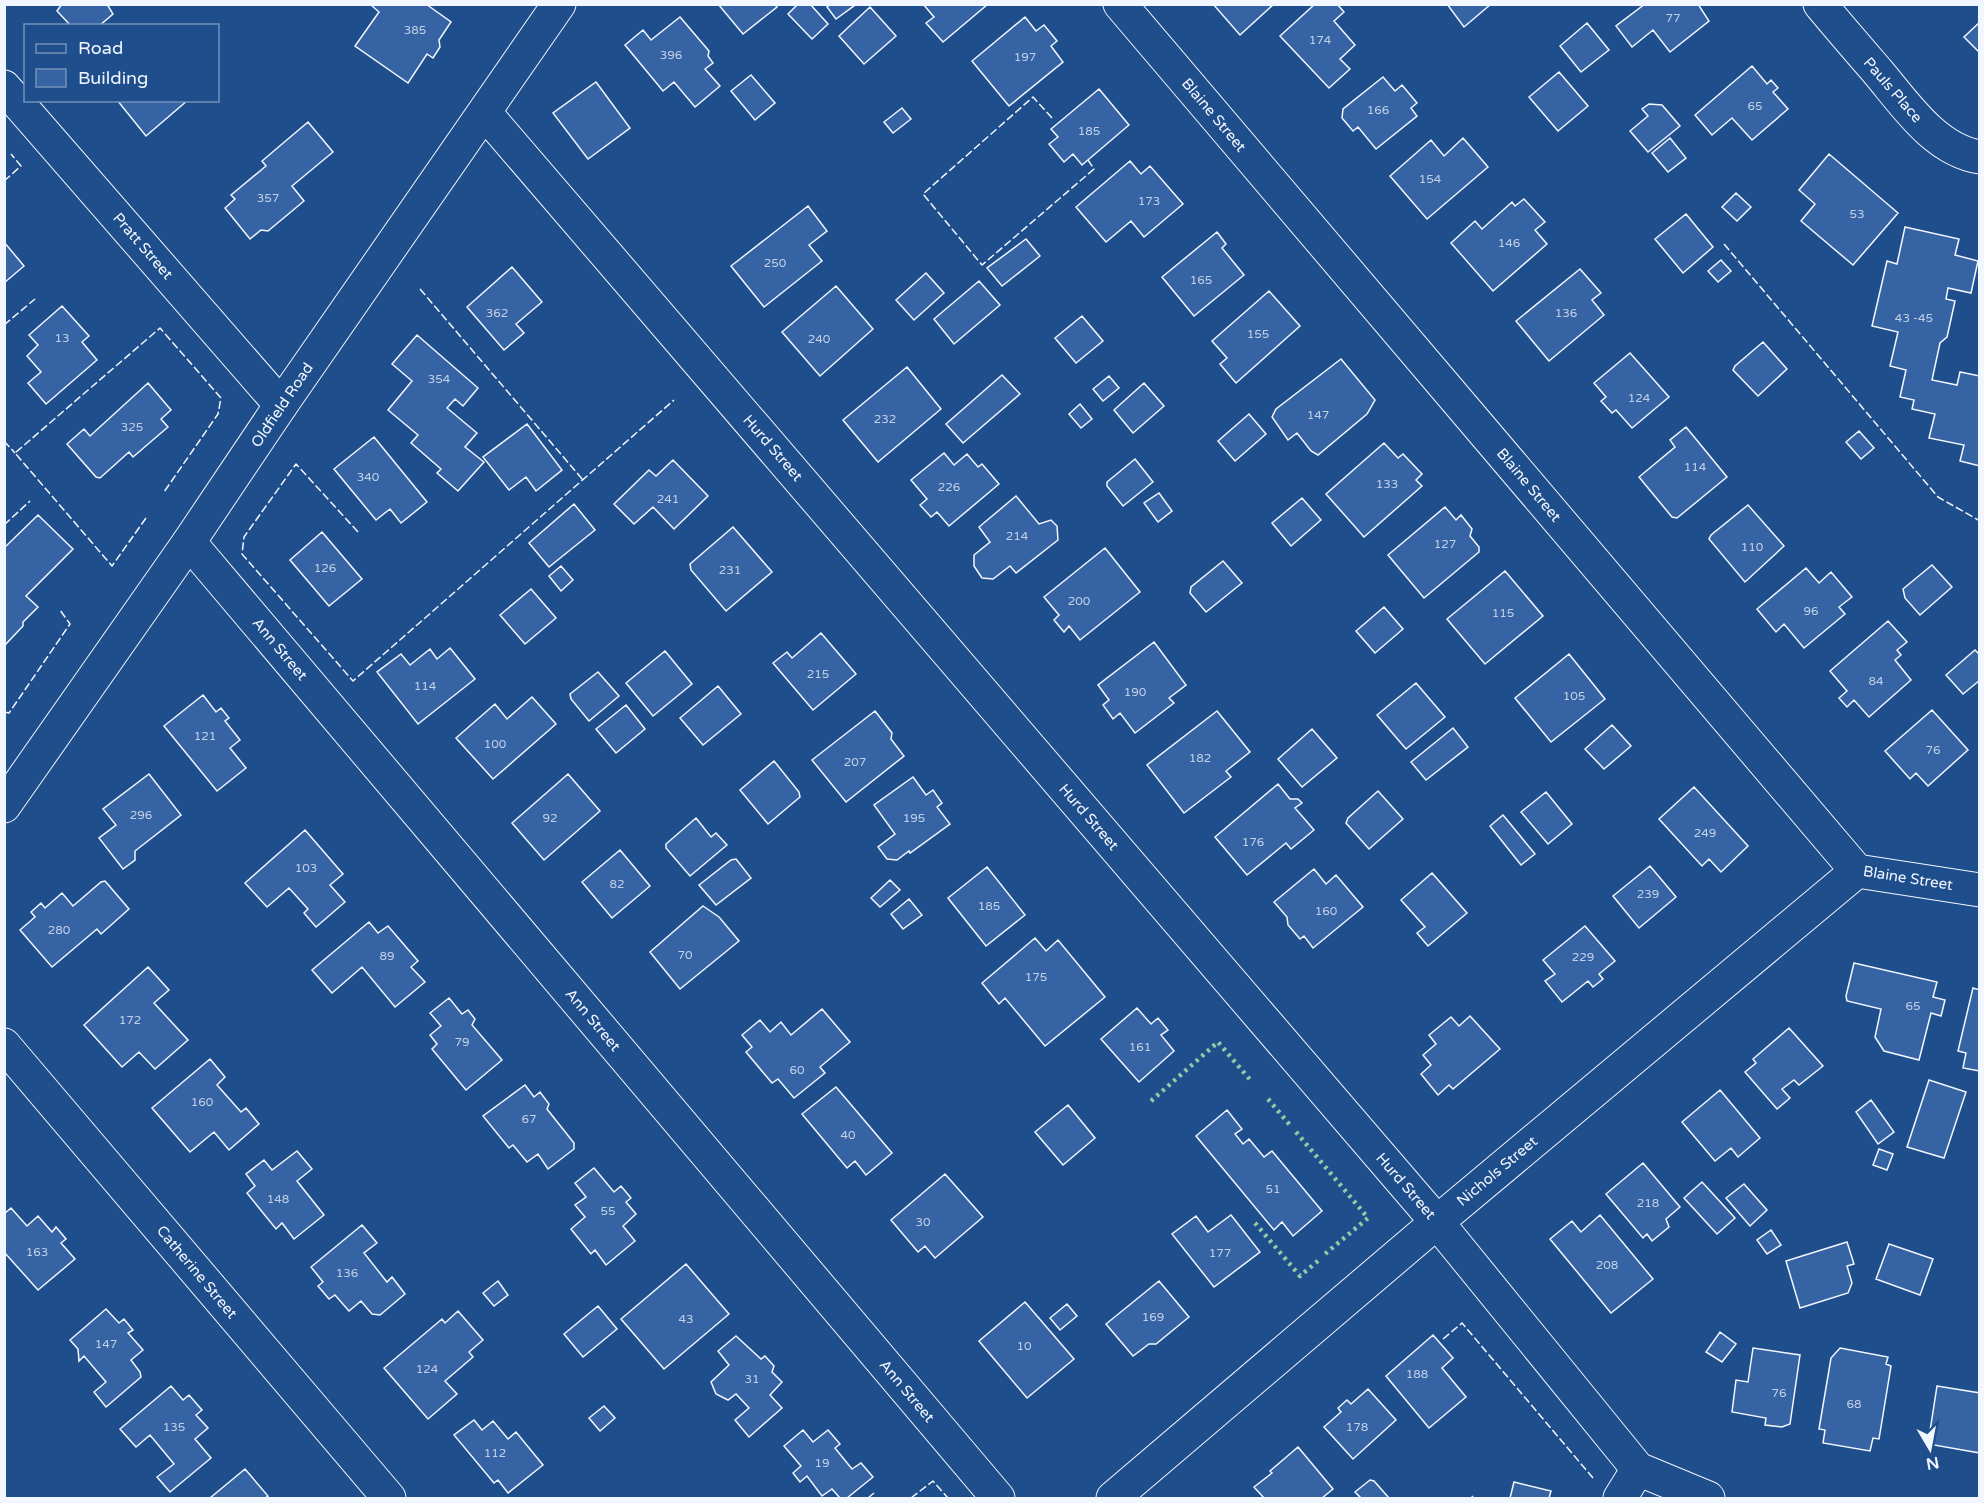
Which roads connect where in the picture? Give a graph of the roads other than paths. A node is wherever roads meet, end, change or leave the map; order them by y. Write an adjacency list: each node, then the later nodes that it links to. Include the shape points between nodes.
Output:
1 (1120, 4): 10 (street, Blaine Street)
2 (1820, 4): 6 (street, Pauls Place, via 1920,121 1952,147)
3 (552, 8): 5 (street, Oldfield Road)
4 (4, 87): 7 (street, Pratt Street)
5 (485, 113): 7 (street, Oldfield Road); 13 (street, Hurd Street)
6 (1980, 158)
7 (281, 405): 8 (street, Oldfield Road)
8 (189, 542): 9 (street, Oldfield Road); 16 (street, Ann Street)
9 (5, 806)
10 (1857, 871): 11 (street, Blaine Street); 13 (street, Nichols Street)
11 (1980, 890)
12 (4, 1045): 15 (street, Catherine Street)
13 (1437, 1222): 14 (street, Hurd Street); 17 (street, Nichols Street)
14 (1638, 1468): 18 (street); 19 (street, Hurd Street)
15 (389, 1498)
16 (998, 1498)
17 (1113, 1498)
18 (1620, 1498)
19 (1708, 1498)

